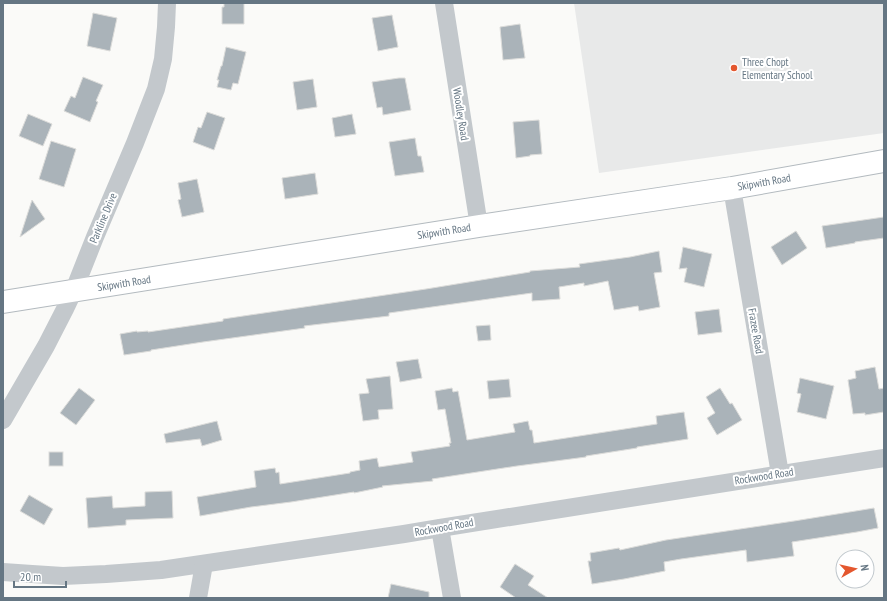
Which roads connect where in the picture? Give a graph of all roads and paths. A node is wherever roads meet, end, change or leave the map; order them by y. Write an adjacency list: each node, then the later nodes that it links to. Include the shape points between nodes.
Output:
1 (167, 3): 6 (street, Parkline Drive, via 163,59 156,90)
2 (444, 3): 5 (street, Woodley Road)
3 (884, 160): 4 (main road, Skipwith Road)
4 (732, 188): 5 (main road, Skipwith Road); 10 (street, Frazee Road)
5 (479, 226): 6 (main road, Skipwith Road)
6 (74, 290): 7 (main road, Skipwith Road); 8 (street, Parkline Drive, via 46,346)
7 (3, 302)
8 (3, 420)
9 (884, 458): 10 (street, Rockwood Road)
10 (780, 474): 11 (street, Rockwood Road)
11 (440, 528): 12 (street, Rockwood Road); 15 (street)
12 (204, 564): 13 (street, Rockwood Road, via 161,570 63,576); 14 (street)
13 (3, 572)
14 (198, 598)
15 (452, 598)

